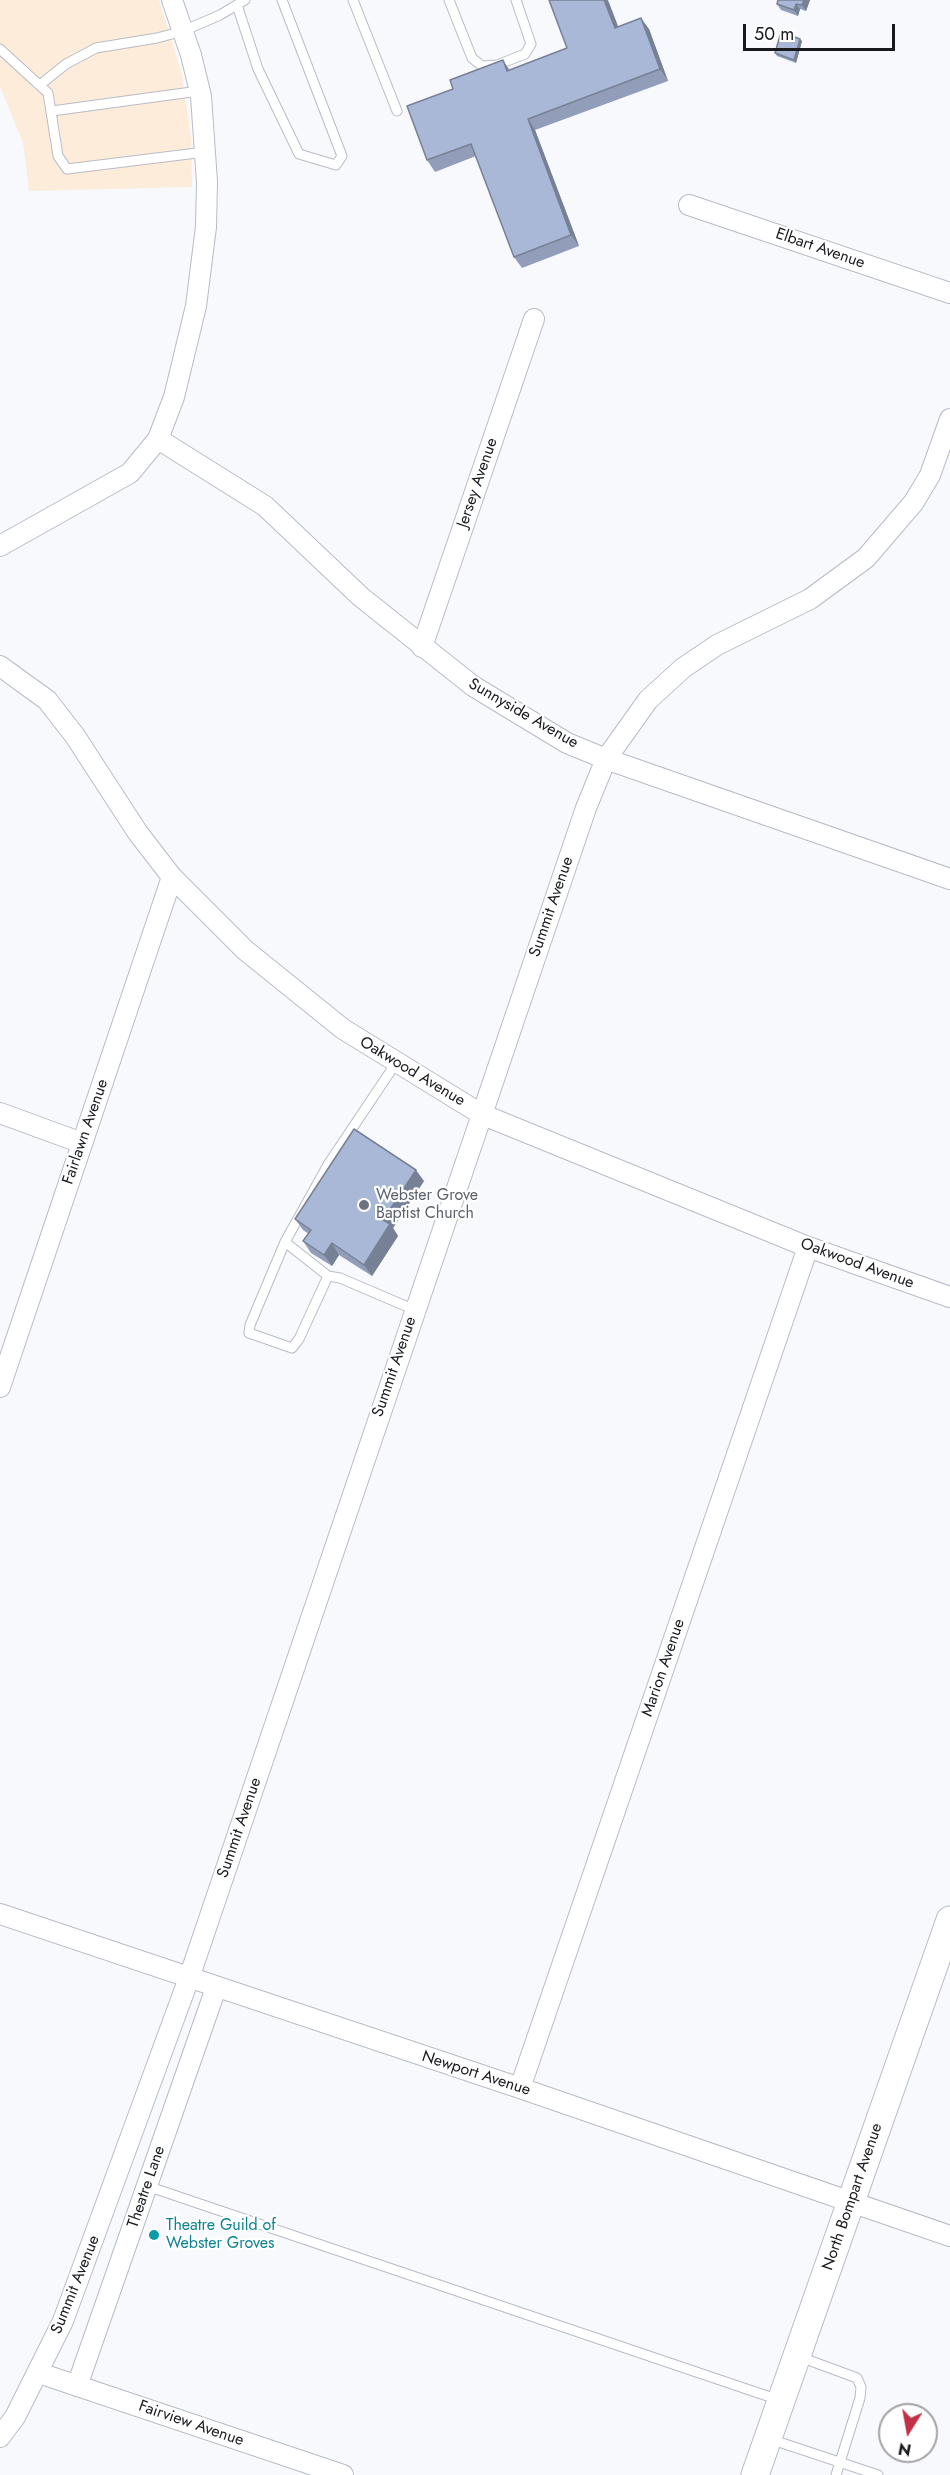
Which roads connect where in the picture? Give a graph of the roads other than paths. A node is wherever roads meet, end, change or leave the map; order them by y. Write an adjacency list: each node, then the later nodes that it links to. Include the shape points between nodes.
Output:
1 (172, 0): 7 (street)
2 (282, 0): 6 (lane, via 342,156 336,165 299,154 258,69)
3 (353, 0): 12 (lane)
4 (449, 0): 5 (lane, via 472,58 482,66 497,65 525,54 531,44)
5 (516, 0)
6 (241, 2): 7 (lane)
7 (183, 31): 9 (lane, via 96,48 66,64); 10 (street)
8 (0, 49): 9 (lane)
9 (41, 84): 11 (lane, via 48,93)
10 (200, 91): 11 (lane); 13 (street)
11 (52, 111): 13 (lane, via 58,156 67,169)
12 (397, 111)
13 (205, 152): 18 (street, via 206,227 196,306 174,397)
14 (689, 205): 15 (street, Elbart Avenue)
15 (950, 293)
16 (534, 319): 20 (street, Jersey Avenue)
17 (950, 419): 22 (street, Summit Avenue, via 930,475 914,502 866,558 810,599 717,645 683,668 648,700)
18 (158, 439): 19 (street, via 130,473); 20 (street, Sunnyside Avenue, via 265,506 361,597)
19 (0, 546)
20 (422, 647): 22 (street, Sunnyside Avenue, via 521,717)
21 (0, 666): 23 (street, Oakwood Avenue, via 47,700)
22 (606, 759): 24 (street, Sunnyside Avenue); 27 (street, Summit Avenue)
23 (172, 877): 25 (street, Oakwood Avenue, via 245,950 289,987); 28 (street, Fairlawn Avenue)
24 (950, 879)
25 (396, 1063): 27 (street, Oakwood Avenue); 29 (lane, via 329,1163)
26 (0, 1113): 28 (street)
27 (481, 1114): 30 (street, Oakwood Avenue); 33 (street, Summit Avenue)
28 (82, 1143): 34 (street, Fairlawn Avenue)
29 (285, 1242): 31 (lane); 31 (lane, via 249,1333 292,1348)
30 (808, 1247): 32 (street, Oakwood Avenue); 39 (street, Marion Avenue)
31 (328, 1276): 33 (lane)
32 (950, 1298)
33 (415, 1310): 37 (street, Summit Avenue)
34 (0, 1387)
35 (1, 1919): 37 (street, Newport Avenue)
36 (950, 1920): 41 (street, North Bompart Avenue)
37 (189, 1978): 38 (street, Newport Avenue); 44 (street, Summit Avenue, via 87,2261)
38 (216, 1988): 39 (street, Newport Avenue); 40 (street, Theatre Lane)
39 (520, 2088): 41 (street, Newport Avenue)
40 (147, 2186): 45 (street, Theatre Lane); 46 (lane)
41 (851, 2204): 42 (street, Newport Avenue); 43 (street, North Bompart Avenue)
42 (950, 2236)
43 (797, 2356): 46 (street, North Bompart Avenue); 49 (lane, via 857,2378 861,2387)
44 (39, 2373): 45 (street, Fairview Avenue); 47 (street, Summit Avenue)
45 (77, 2386): 50 (street, Fairview Avenue)
46 (781, 2401): 48 (street, North Bompart Avenue)
47 (0, 2437)
48 (768, 2439): 49 (lane); 51 (street, North Bompart Avenue)
49 (840, 2462): 52 (lane); 53 (lane)
50 (344, 2475)
51 (755, 2475)
52 (836, 2475)
53 (878, 2475)

